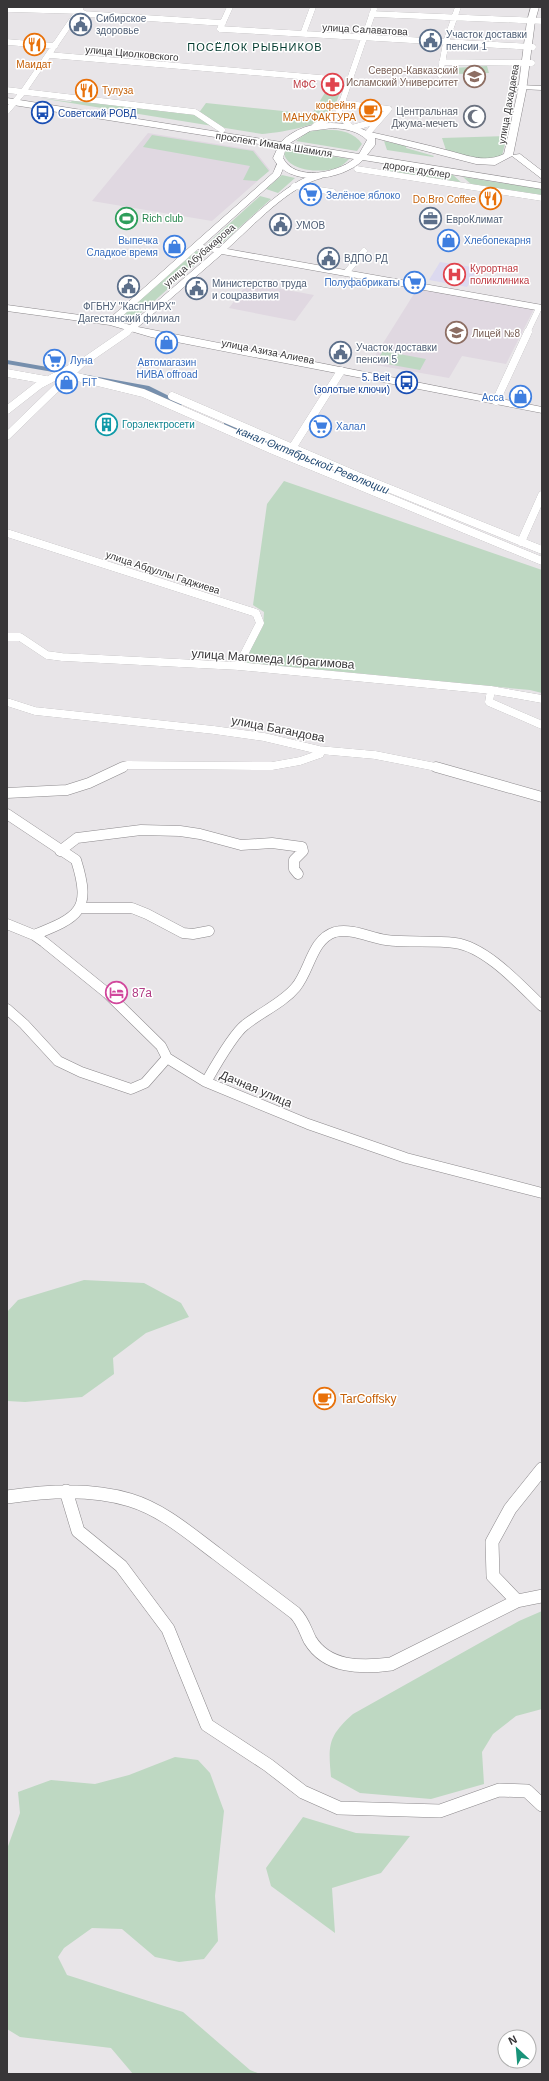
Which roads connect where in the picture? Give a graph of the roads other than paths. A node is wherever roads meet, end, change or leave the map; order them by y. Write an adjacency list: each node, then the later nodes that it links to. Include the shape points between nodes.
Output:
1 (230, 7): 12 (street)
2 (313, 7): 13 (street)
3 (373, 7): 9 (street)
4 (458, 7): 10 (street)
5 (535, 7): 11 (main road, улица Дахадаева)
6 (540, 7): 11 (main road, улица Дахадаева)
7 (7, 9): 8 (street)
8 (80, 9): 12 (street, via 85,14); 17 (street)
9 (372, 14): 10 (street); 14 (street)
10 (454, 18): 11 (street); 16 (street)
11 (537, 21): 18 (main road, улица Дахадаева)
12 (223, 23): 13 (street, улица Салаватова, via 220,29)
13 (303, 34): 14 (street, улица Салаватова)
14 (365, 38): 16 (street, улица Салаватова); 28 (street)
15 (7, 42): 17 (street)
16 (446, 42): 18 (street, улица Салаватова); 20 (street)
17 (55, 46): 19 (street)
18 (531, 47): 21 (main road, улица Дахадаева)
19 (49, 55): 23 (street, улица Циолковского); 27 (street)
20 (442, 62): 21 (street); 22 (street)
21 (529, 62): 24 (main road, улица Дахадаева)
22 (440, 75)
23 (333, 79)
24 (524, 87): 25 (main road); 38 (main road, улица Дахадаева, via 510,152 504,159 495,162 476,161 386,137); 41 (main road, улица Дахадаева)
25 (542, 88)
26 (7, 90): 27 (street)
27 (14, 98): 29 (street); 34 (main road, проспект Имама Шамиля); 34 (street, via 195,112); 37 (main road, проспект Имама Шамиля)
28 (342, 103): 30 (street); 31 (street, via 389,109)
29 (7, 111)
30 (338, 114): 32 (street); 33 (street)
31 (377, 121): 33 (street); 38 (street)
32 (316, 126): 33 (main road); 35 (main road)
33 (352, 128): 38 (main road)
34 (222, 130): 36 (main road, проспект Имама Шамиля)
35 (301, 130): 36 (main road); 39 (main road)
36 (265, 137): 39 (main road, проспект Имама Шамиля)
37 (246, 140): 39 (main road, проспект Имама Шамиля); 43 (main road, via 259,145)
38 (370, 140): 40 (main road, улица Абубакарова); 41 (main road, улица Дахадаева, via 390,140 482,164 496,164); 42 (main road)
39 (285, 143): 40 (main road, проспект Имама Шамиля); 43 (main road, улица Абубакарова, via 278,152)
40 (362, 156): 42 (main road, проспект Имама Шамиля); 45 (main road, улица Абубакарова)
41 (517, 156): 48 (main road, улица Дахадаева)
42 (387, 160): 44 (main road); 46 (main road, проспект Имама Шамиля); 49 (main road, проспект Имама Шамиля)
43 (279, 162): 47 (main road, улица Абубакарова, via 296,172); 54 (main road, улица Абубакарова)
44 (357, 169): 45 (main road); 52 (street, дорога дублер)
45 (342, 170): 47 (main road, улица Абубакарова)
46 (454, 172): 51 (main road, проспект Имама Шамиля); 52 (street)
47 (319, 176): 50 (main road, улица Абубакарова)
48 (542, 176)
49 (542, 182)
50 (294, 186): 53 (street); 54 (main road, улица Абубакарова)
51 (542, 186)
52 (472, 187): 55 (street, дорога дублер)
53 (333, 192)
54 (269, 195): 56 (main road, улица Абубакарова); 57 (main road, улица Абубакарова)
55 (542, 198)
56 (195, 246): 57 (main road); 62 (main road, улица Абубакарова)
57 (221, 251): 59 (main road); 63 (main road, улица Абубакарова)
58 (364, 251): 59 (street)
59 (346, 273): 61 (main road)
60 (7, 308): 62 (main road, улица Азиза Алиева)
61 (541, 308): 70 (street)
62 (111, 322): 63 (main road, улица Азиза Алиева)
63 (133, 327): 64 (street, улица Абубакарова); 65 (main road, улица Азиза Алиева); 70 (main road, улица Азиза Алиева)
64 (82, 363): 67 (street, улица Абубакарова); 68 (street)
65 (341, 371): 70 (main road, улица Азиза Алиева); 75 (street)
66 (7, 374): 68 (street)
67 (69, 376): 74 (street, улица Абубакарова); 76 (street, via 143,392)
68 (46, 380): 72 (street)
69 (172, 396): 75 (street)
70 (497, 399): 71 (main road, улица Азиза Алиева); 73 (main road, улица Азиза Алиева)
71 (542, 404)
72 (7, 410)
73 (542, 410)
74 (7, 436)
75 (293, 448): 76 (street); 79 (street)
76 (287, 455): 81 (street)
77 (542, 495): 80 (street)
78 (7, 533): 85 (street, улица Абдуллы Гаджиева, via 256,614 260,623)
79 (508, 536): 80 (street); 81 (street)
80 (521, 542): 82 (street)
81 (500, 544): 83 (street)
82 (542, 550)
83 (542, 560)
84 (7, 637): 85 (street, улица Магомеда Ибрагимова, via 20,637 47,655 62,657)
85 (238, 666): 86 (street, улица Магомеда Ибрагимова)
86 (491, 690): 87 (street, улица Магомеда Ибрагимова); 89 (street, via 489,702)
87 (542, 699)
88 (7, 702): 90 (street, улица Багандова, via 35,711 238,733)
89 (542, 725)
90 (319, 750): 91 (street, via 320,754 300,761 272,766 127,765 67,790); 92 (street, улица Багандова, via 375,755 442,768)
91 (7, 793)
92 (542, 797)
93 (7, 814): 94 (street)
94 (60, 851): 95 (street, via 77,838 141,830 180,831 241,845 272,843 302,847 303,851 294,860 294,868); 96 (street, via 76,860 83,894)
95 (298, 874)
96 (80, 908): 98 (street, via 132,908 181,932 191,934); 99 (street, via 66,922)
97 (7, 924): 99 (street, Дачная улица)
98 (209, 931)
99 (34, 934): 102 (street, Дачная улица, via 107,993 161,1046)
100 (542, 1006): 103 (street, via 516,980 486,956 468,946 456,943 384,940 364,933 336,932 322,939 296,987 260,1016 244,1025)
101 (7, 1009): 102 (street, via 58,1061 81,1072 132,1089 145,1083)
102 (168, 1058): 103 (street, Дачная улица)
103 (206, 1082): 104 (street, Дачная улица, via 308,1124 406,1158)
104 (542, 1194)
105 (542, 1469): 109 (street, via 510,1509 492,1542 493,1576)
106 (66, 1491): 107 (street); 109 (street, via 108,1494 132,1500 164,1516 295,1613 302,1619 310,1639 318,1650 329,1659 340,1663 373,1668 391,1664); 110 (street, via 78,1531 121,1566 168,1629 207,1725 268,1765 303,1792 339,1808 440,1811 499,1790 527,1791)
107 (7, 1497)
108 (542, 1596): 109 (street)
109 (517, 1602)
110 (542, 1806)

